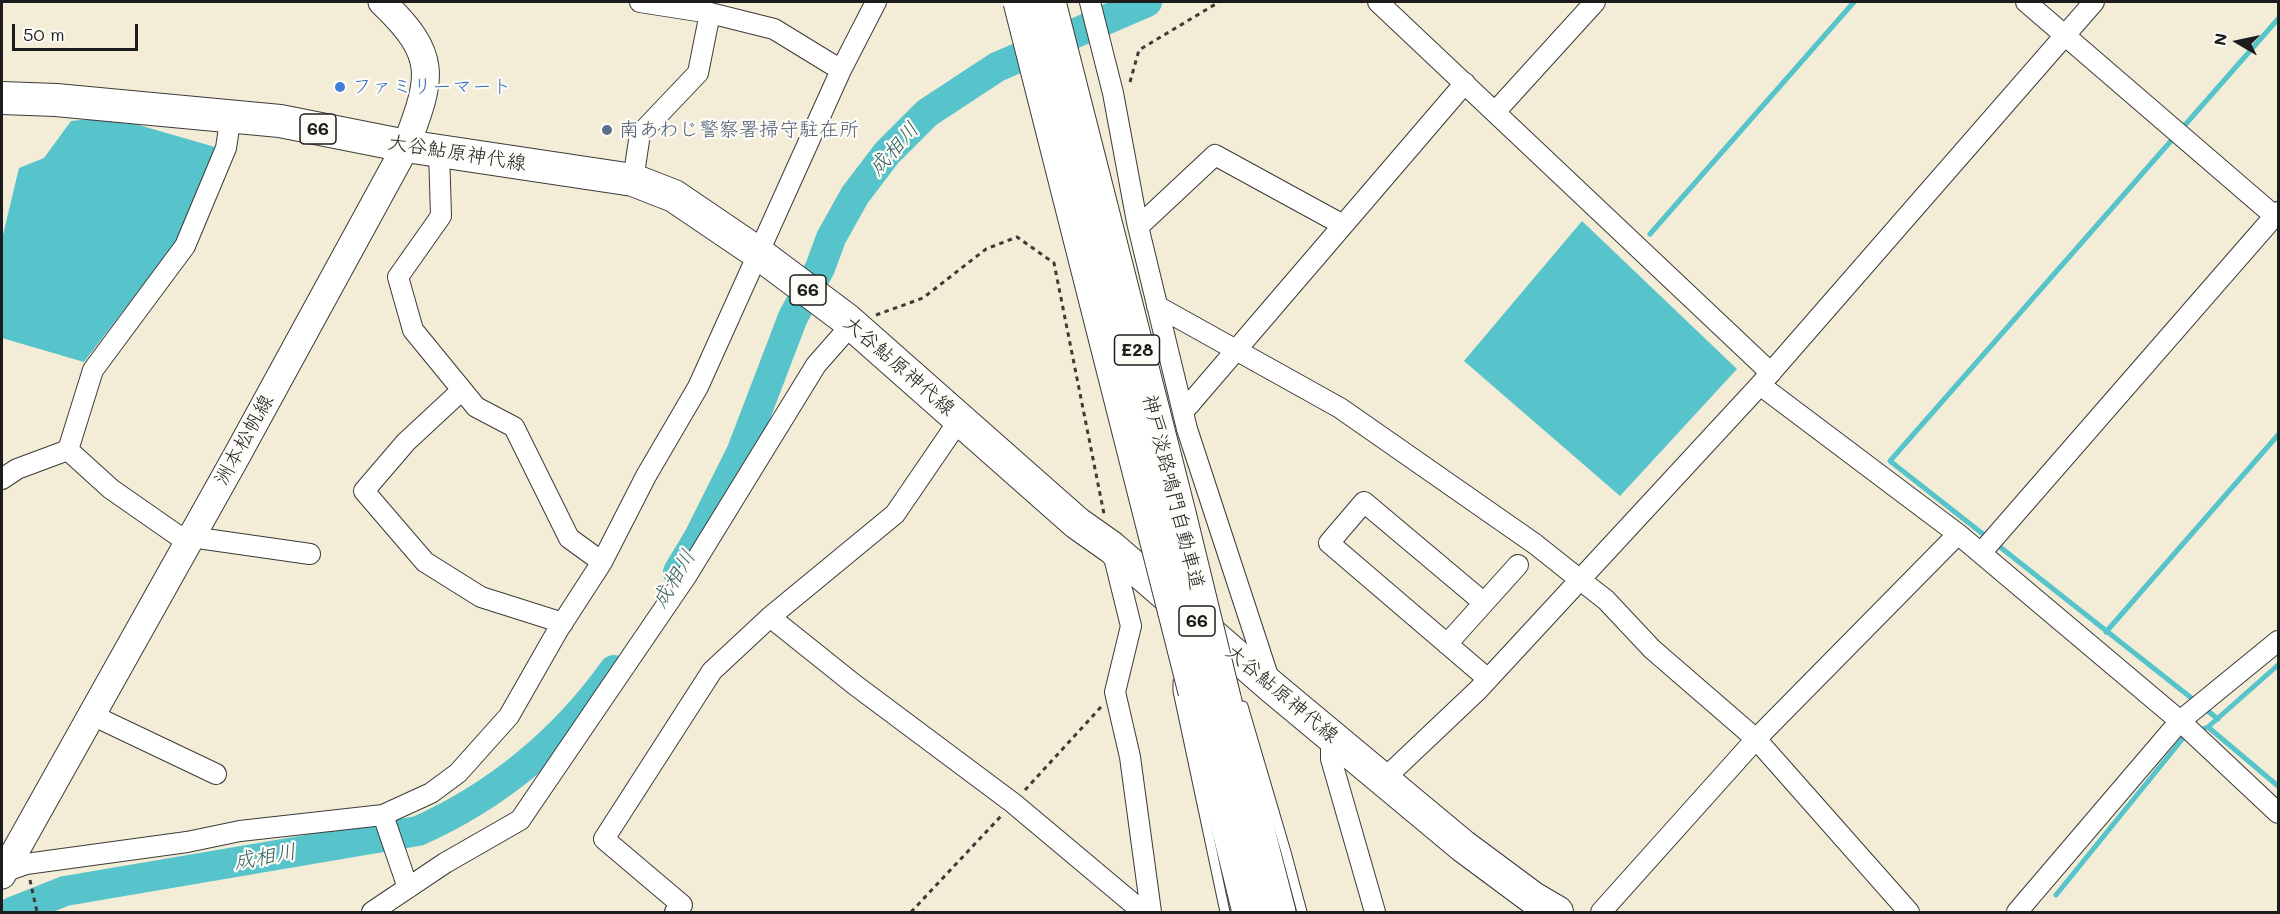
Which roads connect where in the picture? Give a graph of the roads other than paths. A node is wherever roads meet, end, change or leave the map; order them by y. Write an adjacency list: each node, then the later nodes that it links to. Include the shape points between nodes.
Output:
1 (382, 2): 18 (main road, 洲本松帆線, via 418,42 426,69 423,102)
2 (640, 2): 11 (street)
3 (876, 2): 13 (street)
4 (1020, 2): 49 (highway, 神戸淡路鳴門自動車道 / E28, bridge, via 1178,631)
5 (1049, 2): 49 (highway, 神戸淡路鳴門自動車道 / E28, bridge, via 1176,502)
6 (1090, 2): 23 (street, via 1113,93)
7 (1378, 2): 14 (street)
8 (1595, 2): 16 (street)
9 (2025, 2): 12 (street)
10 (2094, 2): 12 (street)
11 (710, 12): 13 (street, via 774,29); 20 (street, via 698,74 640,134)
12 (2064, 35): 21 (street); 28 (street)
13 (841, 70): 24 (street)
14 (1465, 83): 16 (street); 22 (street)
15 (2, 98): 17 (main road, 大谷鮎原神代線 / 66)
16 (1495, 112): 28 (street)
17 (231, 115): 18 (main road, 大谷鮎原神代線 / 66); 32 (street, via 226,148 185,246 93,370)
18 (406, 146): 19 (main road, 大谷鮎原神代線 / 66); 35 (main road, 洲本松帆線)
19 (439, 151): 20 (main road, 大谷鮎原神代線 / 66); 29 (street, via 441,216 398,278 413,330)
20 (633, 180): 24 (main road, 大谷鮎原神代線 / 66, via 674,196)
21 (2277, 216): 37 (street)
22 (1342, 225): 23 (street, via 1215,155); 27 (street)
23 (1138, 227): 25 (street)
24 (764, 258): 26 (main road, 大谷鮎原神代線 / 66); 39 (street)
25 (1157, 306): 27 (street); 30 (street)
26 (849, 321): 31 (main road, 大谷鮎原神代線 / 66); 59 (street, via 816,365 687,576 520,820)
27 (1235, 349): 30 (street); 41 (street, via 1340,408)
28 (1765, 379): 34 (street); 41 (street)
29 (462, 390): 39 (street, via 476,407 514,427 569,538); 44 (street, via 406,442 364,491 425,562 481,597)
30 (1183, 412): 48 (street)
31 (960, 419): 36 (main road, 大谷鮎原神代線 / 66); 43 (street, via 895,514)
32 (68, 450): 33 (street, via 17,469); 35 (street, via 111,489 177,535)
33 (2, 479)
34 (1958, 534): 37 (street); 53 (street)
35 (190, 538): 38 (street); 50 (main road, 洲本松帆線)
36 (1111, 547): 48 (main road, 大谷鮎原神代線 / 66); 63 (street, via 1131,626 1115,692 1130,757)
37 (1981, 553): 51 (street)
38 (309, 554)
39 (602, 562): 44 (street)
40 (1518, 565): 42 (street)
41 (1580, 579): 47 (street); 53 (street, via 1606,600 1652,649)
42 (1483, 602): 46 (street); 46 (street, via 1364,502 1329,543)
43 (770, 617): 61 (street, via 712,671 604,839 682,905); 62 (street, via 855,686 1014,803)
44 (563, 622): 57 (street, via 509,716 458,773 431,793)
45 (2278, 641): 51 (street)
46 (1447, 644): 47 (street)
47 (1488, 679): 55 (street)
48 (1272, 687): 52 (main road, 大谷鮎原神代線 / 66)
49 (1209, 695): 64 (lane); 65 (highway, 神戸淡路鳴門自動車道 / E28); 66 (highway, 神戸淡路鳴門自動車道 / E28); 67 (lane, via 1286,852)
50 (92, 715): 54 (street); 58 (main road, 洲本松帆線, via 22,836)
51 (2180, 721): 56 (street); 72 (street)
52 (1331, 735): 55 (main road, 大谷鮎原神代線 / 66); 68 (street, via 1331,759)
53 (1756, 739): 70 (street); 71 (street)
54 (216, 774)
55 (1384, 779): 69 (main road, 大谷鮎原神代線 / 66, via 1463,846)
56 (2278, 813)
57 (383, 815): 58 (street, via 240,831); 59 (street)
58 (11, 870)
59 (408, 888): 60 (street)
60 (372, 912)
61 (675, 912)
62 (1143, 912)
63 (1151, 912)
64 (1225, 912)
65 (1249, 912)
66 (1279, 912)
67 (1302, 912)
68 (1375, 912)
69 (1557, 912)
70 (1601, 912)
71 (1909, 912)
72 (2017, 912)

